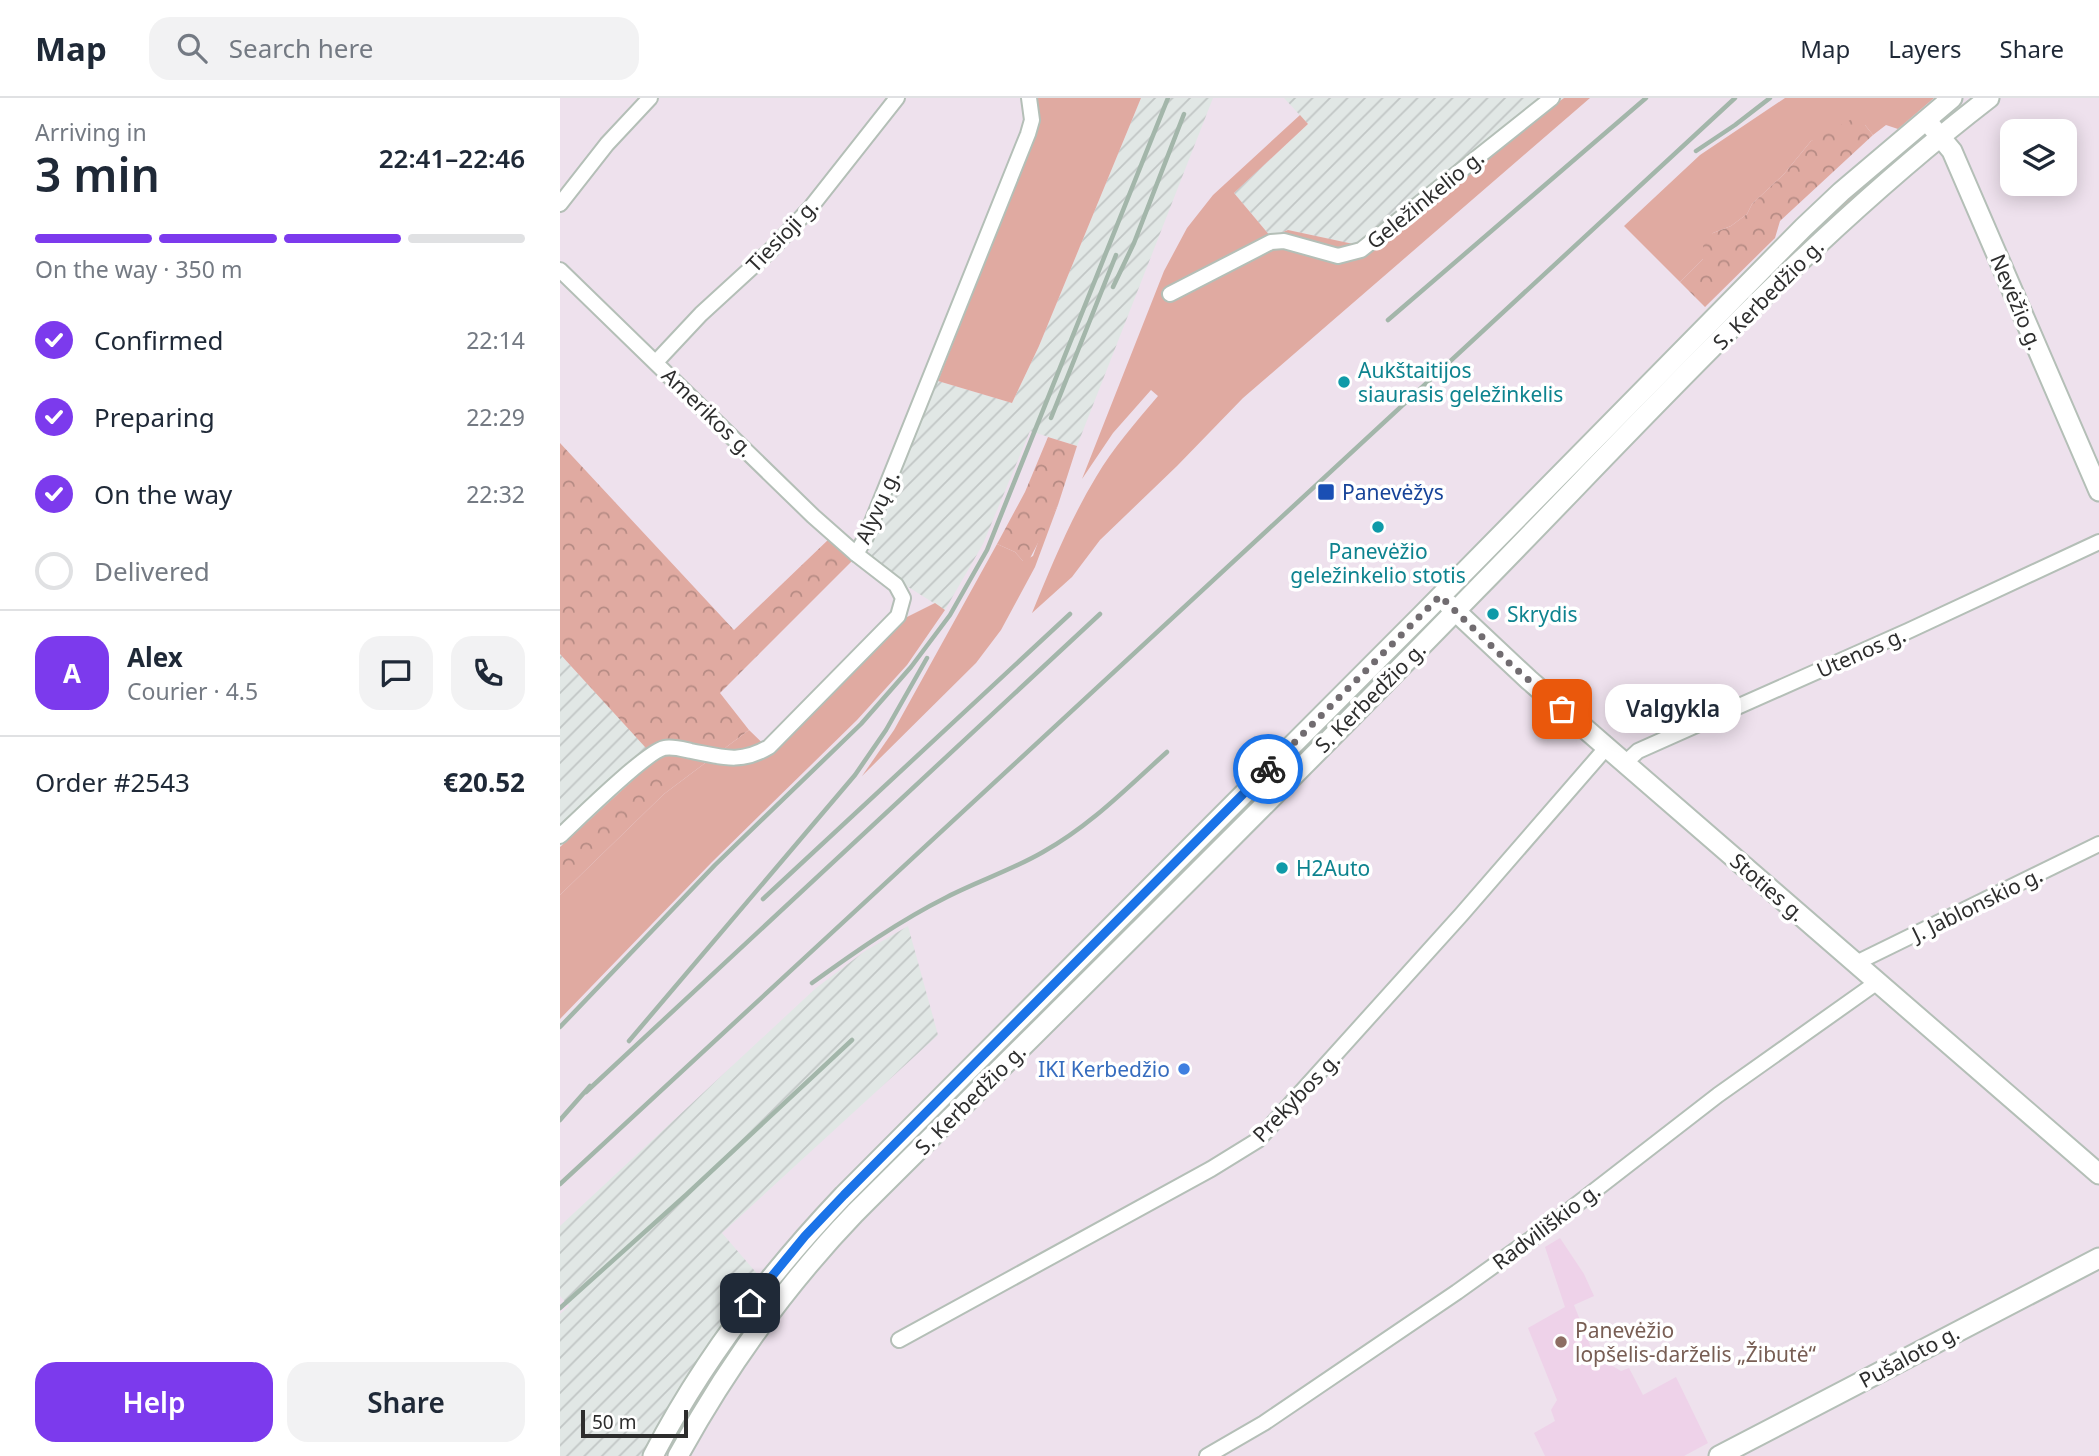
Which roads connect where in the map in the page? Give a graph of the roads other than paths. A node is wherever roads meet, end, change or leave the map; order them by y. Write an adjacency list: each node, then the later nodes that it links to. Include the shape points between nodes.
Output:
1 (650, 98): 9 (street)
2 (897, 98): 12 (street, Tiesioji g., via 811,207)
3 (1030, 98): 15 (street, Alyvų g., via 1028,134)
4 (1552, 98): 11 (street, Geležinkelio g., via 1361,250 1338,256 1284,241 1271,242)
5 (1952, 98): 7 (main road, S. Kerbedžio g.)
6 (1989, 98): 8 (main road, S. Kerbedžio g.)
7 (1926, 119): 8 (main road, Nevėžio g.); 16 (main road, S. Kerbedžio g., via 1804,227)
8 (1940, 136): 13 (main road, Nevėžio g., via 1952,151); 17 (main road, S. Kerbedžio g., via 1793,267)
9 (560, 204)
10 (560, 270): 12 (street, Amerikos g.)
11 (1170, 294)
12 (656, 362): 15 (street, Amerikos g.)
13 (2099, 491)
14 (2099, 542): 19 (street, Utenos g., via 1638,751)
15 (856, 554): 20 (street, Alyvų g., via 897,585 903,598 898,616 769,747 752,757 729,758 662,748)
16 (1440, 596): 17 (main road, Stoties g.); 22 (main road, S. Kerbedžio g.)
17 (1456, 611): 18 (main road, Stoties g.); 23 (main road, S. Kerbedžio g.)
18 (1606, 747): 19 (main road, Stoties g.); 31 (street, Prekybos g., via 1258,1140)
19 (1625, 763): 24 (main road, Stoties g.)
20 (560, 836)
21 (2099, 844): 24 (street, J. Jablonskio g.)
22 (1166, 871): 23 (main road); 26 (main road, S. Kerbedžio g.)
23 (1182, 886): 27 (main road, S. Kerbedžio g.)
24 (1854, 964): 25 (main road, Stoties g.)
25 (1877, 982): 28 (main road, Stoties g.); 34 (street, Radviliškio g., via 1718,1095 1457,1292 1265,1423)
26 (1012, 1026): 27 (main road); 32 (main road, S. Kerbedžio g., via 844,1195 764,1284 721,1342)
27 (1028, 1042): 33 (main road, S. Kerbedžio g., via 818,1252 733,1363)
28 (2099, 1174)
29 (2099, 1249): 30 (main road)
30 (2090, 1266): 35 (main road, Pušaloto g.)
31 (899, 1340)
32 (653, 1456)
33 (678, 1456)
34 (1207, 1456)
35 (1719, 1456)

